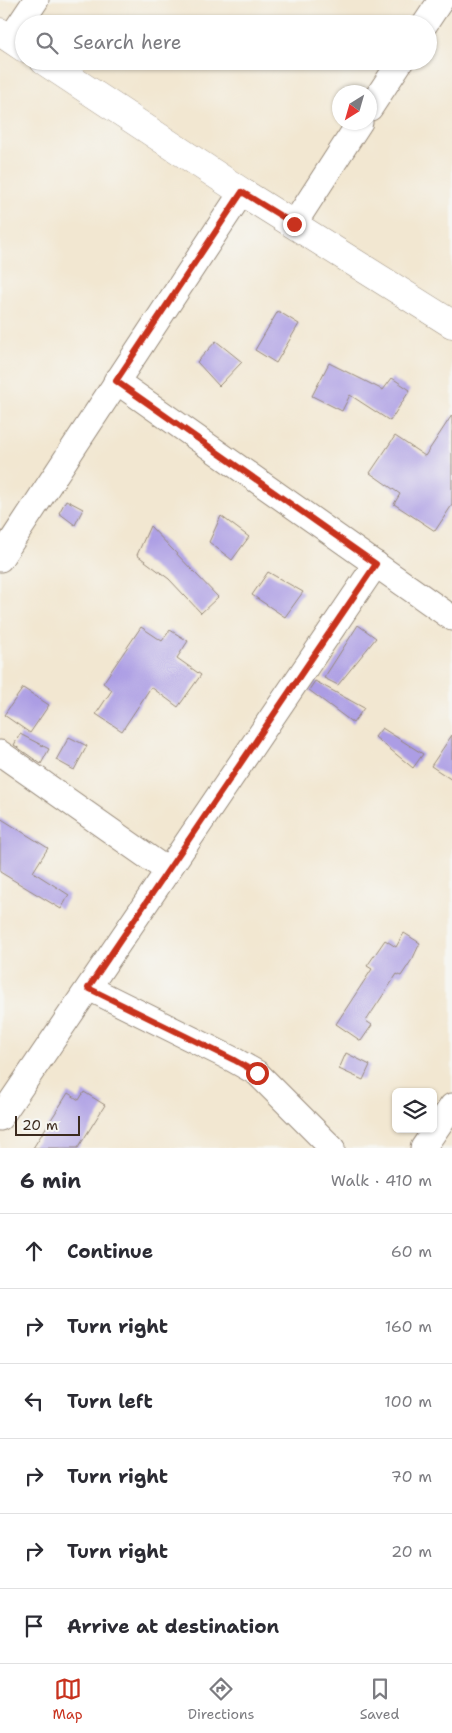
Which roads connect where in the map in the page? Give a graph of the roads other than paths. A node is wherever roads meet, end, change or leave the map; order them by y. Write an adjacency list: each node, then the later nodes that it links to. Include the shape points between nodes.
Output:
1 (36, 0): 3 (street)
2 (441, 0): 4 (street)
3 (27, 15)
4 (431, 15)
5 (58, 70): 9 (street)
6 (394, 70): 7 (street)
7 (377, 97)
8 (355, 130): 10 (street)
9 (242, 192): 10 (street); 12 (street)
10 (294, 224): 11 (street)
11 (452, 324)
12 (116, 381): 13 (street); 14 (street)
13 (0, 559)
14 (376, 564): 15 (street); 17 (street)
15 (452, 618)
16 (0, 753): 17 (street)
17 (168, 871): 18 (street)
18 (88, 988): 20 (street); 21 (street, via 257,1073)
19 (452, 1106): 22 (street)
20 (0, 1118)
21 (332, 1148)
22 (423, 1148)

